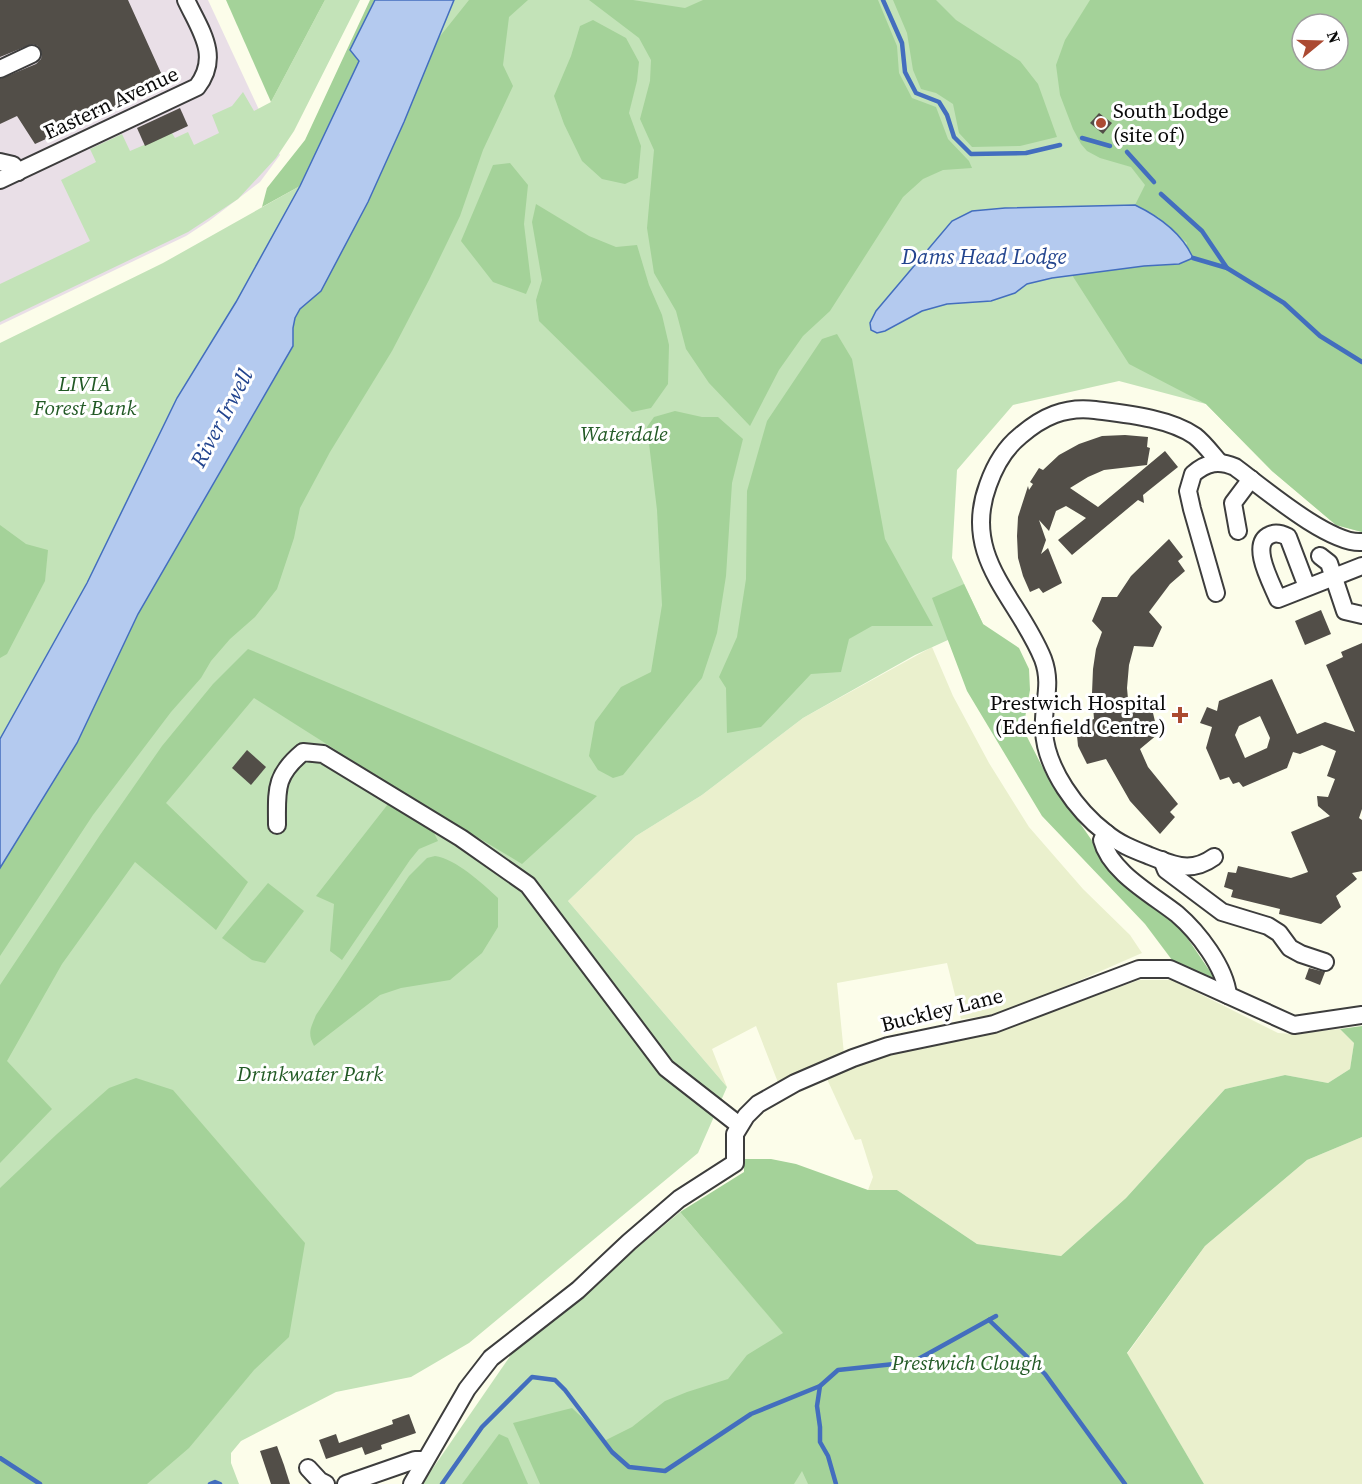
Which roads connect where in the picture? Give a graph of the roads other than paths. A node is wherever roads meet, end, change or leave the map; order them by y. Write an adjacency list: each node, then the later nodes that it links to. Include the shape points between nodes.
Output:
1 (186, 0): 5 (street, Eastern Avenue, via 210,56 197,87)
2 (32, 54): 3 (street)
3 (0, 69)
4 (0, 162): 5 (street, via 13,165)
5 (18, 172): 6 (street, Eastern Avenue)
6 (0, 180)
7 (1220, 463): 8 (street, via 1235,467); 15 (street, via 1210,463 1193,474 1188,491); 18 (street, via 1197,437 1178,426 1129,415 1073,410 1041,420 1015,440 1001,456 987,489 980,522 985,553 1030,632 1047,676 1043,719 1048,753 1069,793)
8 (1251, 479): 9 (street, via 1233,503); 10 (street, via 1335,536)
9 (1238, 531)
10 (1362, 542)
11 (1320, 556): 13 (street, via 1329,563)
12 (1362, 566): 13 (street)
13 (1334, 576): 14 (street); 16 (street, via 1345,611)
14 (1307, 587)
15 (1215, 593)
16 (1362, 615)
17 (277, 825): 24 (street, via 279,778 303,752 323,754 461,838 528,885 666,1068)
18 (1106, 833): 20 (street); 22 (street, via 1104,847 1115,863 1179,916 1209,950)
19 (1214, 857): 20 (street, via 1194,867)
20 (1162, 860): 21 (street, via 1166,870 1222,912 1268,926 1290,948)
21 (1325, 962)
22 (1228, 995): 23 (street, via 1294,1025); 24 (street, Buckley Lane, via 1170,969 1139,969 994,1024 888,1046 853,1058 774,1094 758,1104)
23 (1362, 1015)
24 (739, 1125): 25 (street, via 734,1142 735,1163 679,1199 578,1290 491,1358 467,1389)
25 (425, 1460): 28 (street); 29 (street)
26 (308, 1468): 27 (street)
27 (326, 1484)
28 (346, 1484)
29 (412, 1484)

